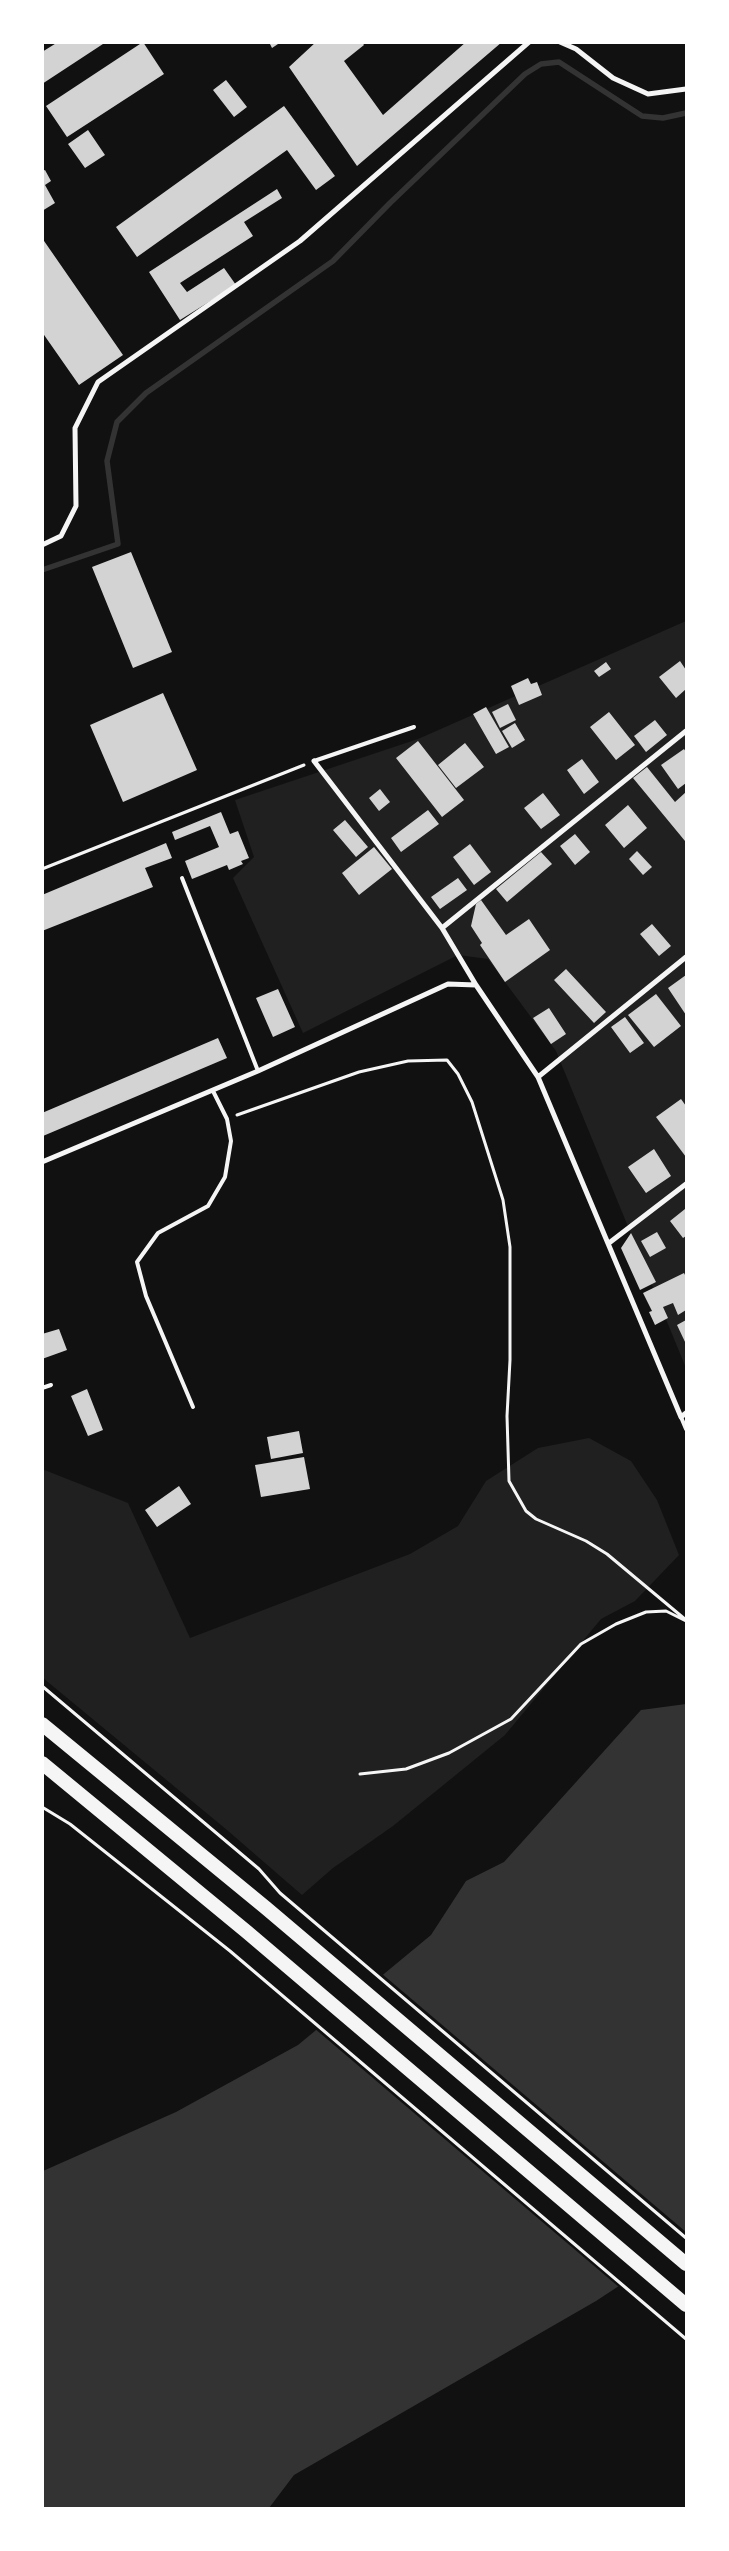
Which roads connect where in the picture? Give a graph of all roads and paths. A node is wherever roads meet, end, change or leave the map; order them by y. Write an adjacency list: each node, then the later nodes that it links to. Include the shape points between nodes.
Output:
1 (529, 42): 4 (street, via 300,241 98,382 75,428 76,506 61,536)
2 (560, 42): 3 (street, via 576,49 613,78 648,94)
3 (686, 89)
4 (42, 545)
5 (414, 727): 7 (lane)
6 (686, 731): 10 (street)
7 (314, 761): 8 (path); 10 (street)
8 (42, 869)
9 (182, 878): 13 (lane)
10 (442, 928): 12 (street)
11 (686, 958): 14 (street)
12 (476, 985): 13 (street, via 448,984); 14 (street)
13 (258, 1071): 15 (street)
14 (538, 1077): 19 (street)
15 (213, 1091): 16 (lane); 17 (street)
16 (227, 1119): 22 (lane, via 231,1140 225,1177 208,1206 158,1233 137,1262 146,1296); 26 (path, via 359,1072 408,1061 447,1060 472,1102 503,1200 510,1247 509,1481 526,1511 536,1519 607,1554)
17 (42, 1162)
18 (686, 1184): 19 (street)
19 (609, 1243): 24 (street)
20 (51, 1385): 21 (lane)
21 (42, 1388)
22 (194, 1407)
23 (686, 1413): 24 (street)
24 (681, 1417): 25 (lane)
25 (686, 1429)
26 (686, 1620): 30 (path, via 666,1611 646,1612 616,1624 581,1644 511,1719 449,1753 415,1766)
27 (42, 1686): 32 (path)
28 (42, 1724): 33 (highway, via 266,1908)
29 (42, 1763): 34 (highway)
30 (360, 1774)
31 (42, 1807): 35 (path, via 70,1824 230,1951)
32 (686, 2238)
33 (686, 2264)
34 (686, 2305)
35 (686, 2339)

